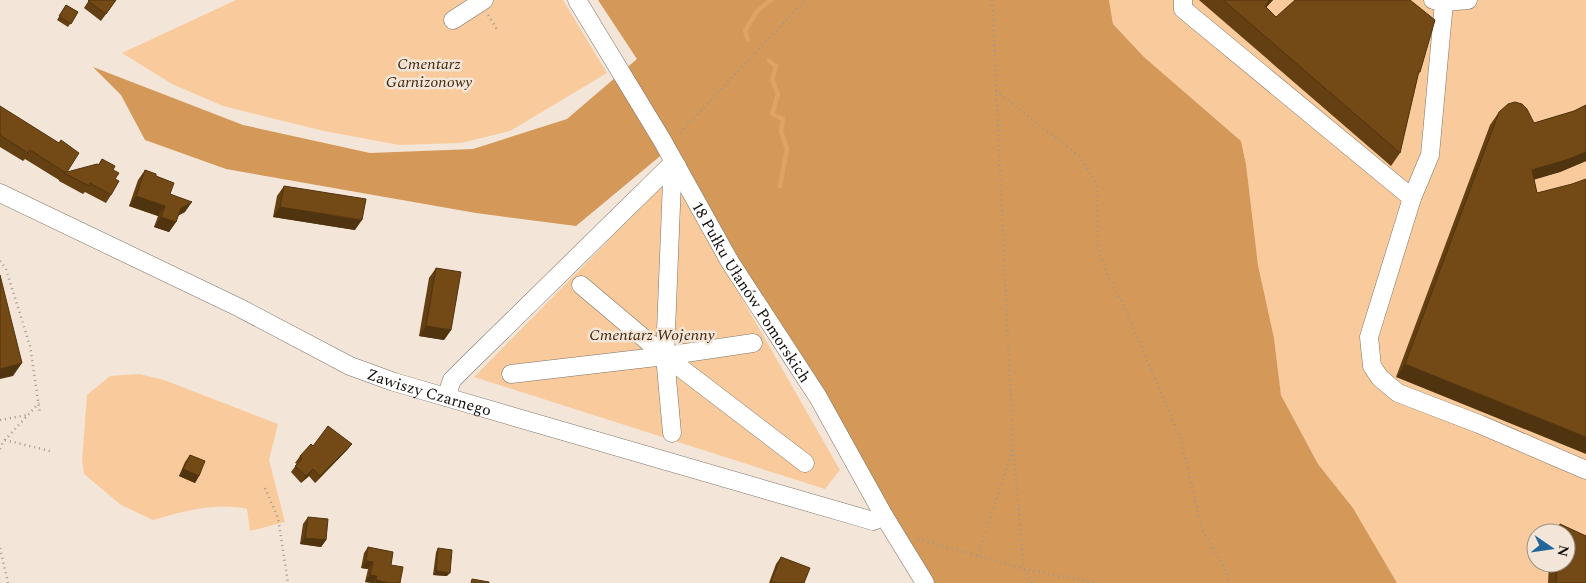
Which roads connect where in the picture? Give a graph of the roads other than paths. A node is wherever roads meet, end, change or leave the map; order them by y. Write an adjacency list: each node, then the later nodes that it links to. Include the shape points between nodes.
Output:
1 (484, 0): 6 (street)
2 (577, 0): 7 (street, 18 Pułku Ułanów Pomorskich)
3 (1183, 0): 9 (street, via 1183,9)
4 (1468, 0): 5 (street)
5 (1438, 1): 9 (street, via 1430,155)
6 (452, 20)
7 (675, 164): 12 (street); 14 (street, via 466,365 452,380); 18 (street, 18 Pułku Ułanów Pomorskich, via 730,262 818,396)
8 (0, 193): 14 (street, Zawiszy Czarnego, via 232,304 350,366)
9 (1412, 198): 17 (street, via 1369,338 1372,366 1380,378 1398,392)
10 (580, 285): 12 (street)
11 (753, 342): 12 (street)
12 (665, 356): 13 (street); 15 (street); 16 (street)
13 (511, 374)
14 (446, 396): 18 (street, Zawiszy Czarnego, via 873,521)
15 (672, 433)
16 (804, 463)
17 (1586, 470)
18 (884, 516): 19 (street, 18 Pułku Ułanów Pomorskich)
19 (925, 583)

